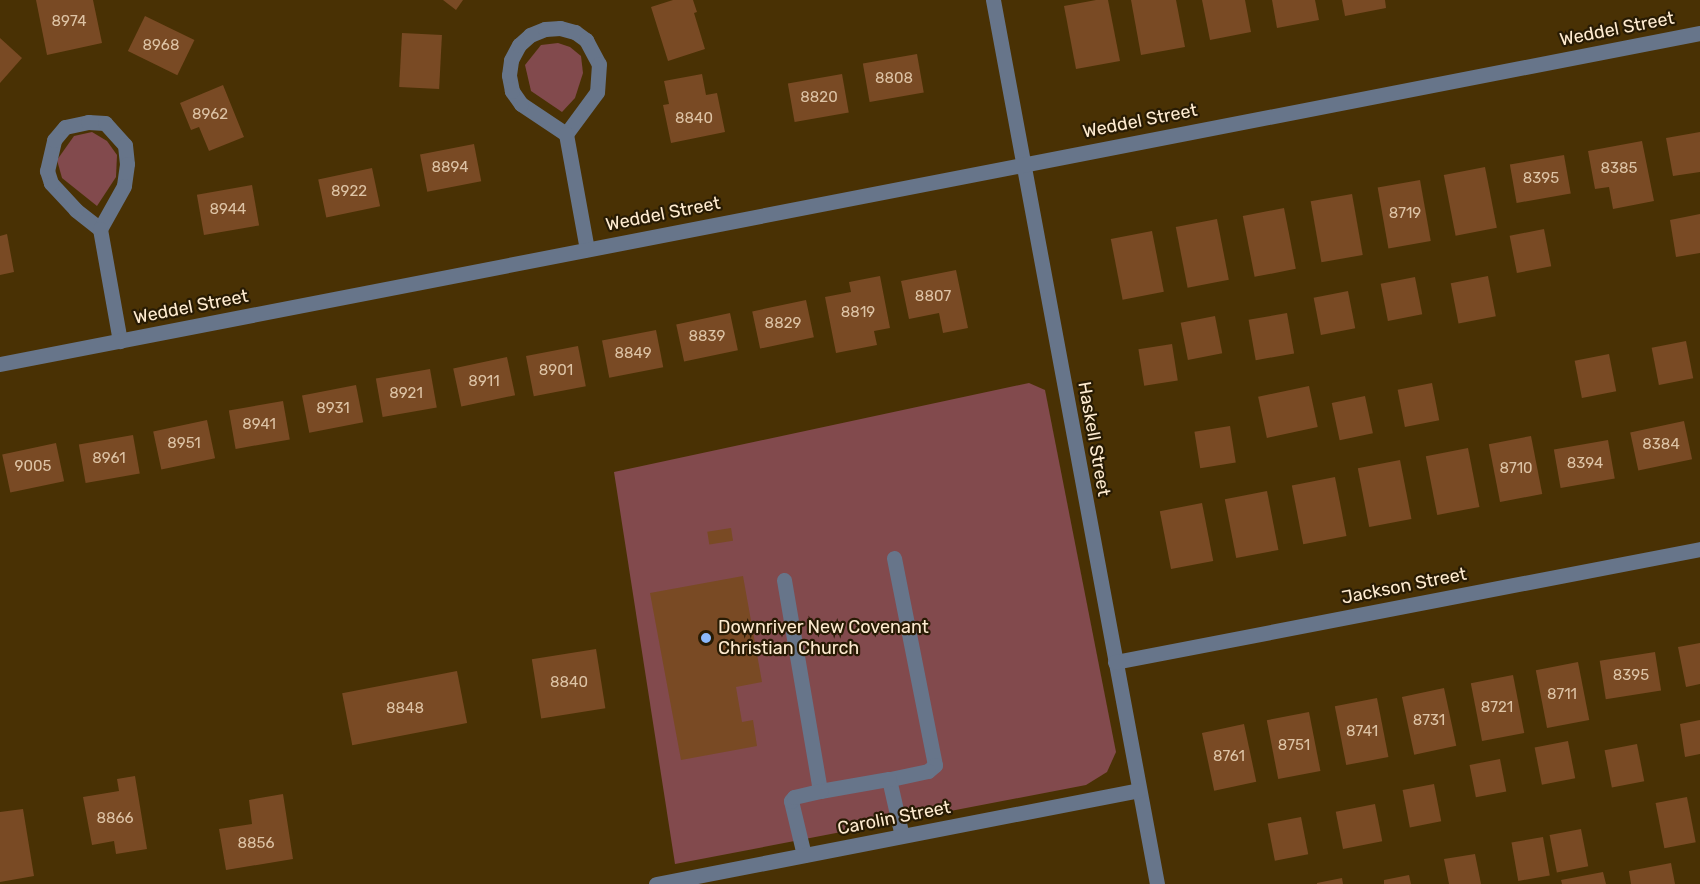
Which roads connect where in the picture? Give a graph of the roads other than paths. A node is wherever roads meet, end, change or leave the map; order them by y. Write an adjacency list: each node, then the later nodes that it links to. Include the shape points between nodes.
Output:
1 (993, 0): 4 (street, Haskell Street)
2 (1700, 33): 4 (street, Weddel Street)
3 (566, 134): 3 (street, via 597,93 599,64 586,40 575,32 545,29 519,45 509,75 521,104); 6 (street, Weddel Street)
4 (1023, 164): 6 (street, Weddel Street); 12 (street, Haskell Street)
5 (100, 229): 5 (street, via 124,186 125,145 105,123 65,127 54,140 47,171 51,183); 7 (street, Weddel Street)
6 (587, 249): 7 (street, Weddel Street)
7 (120, 341): 8 (street, Weddel Street)
8 (0, 364)
9 (1700, 549): 12 (street, Jackson Street)
10 (894, 558): 13 (street, via 935,765 928,771)
11 (784, 580): 15 (street)
12 (1115, 662): 14 (street, Haskell Street)
13 (889, 779): 15 (street); 16 (street)
14 (1139, 790): 16 (street, Carolin Street); 19 (street, Haskell Street)
15 (820, 791): 17 (street, via 791,801)
16 (902, 836): 17 (street, Carolin Street)
17 (804, 855): 18 (street, Carolin Street)
18 (656, 884)
19 (1157, 884)

